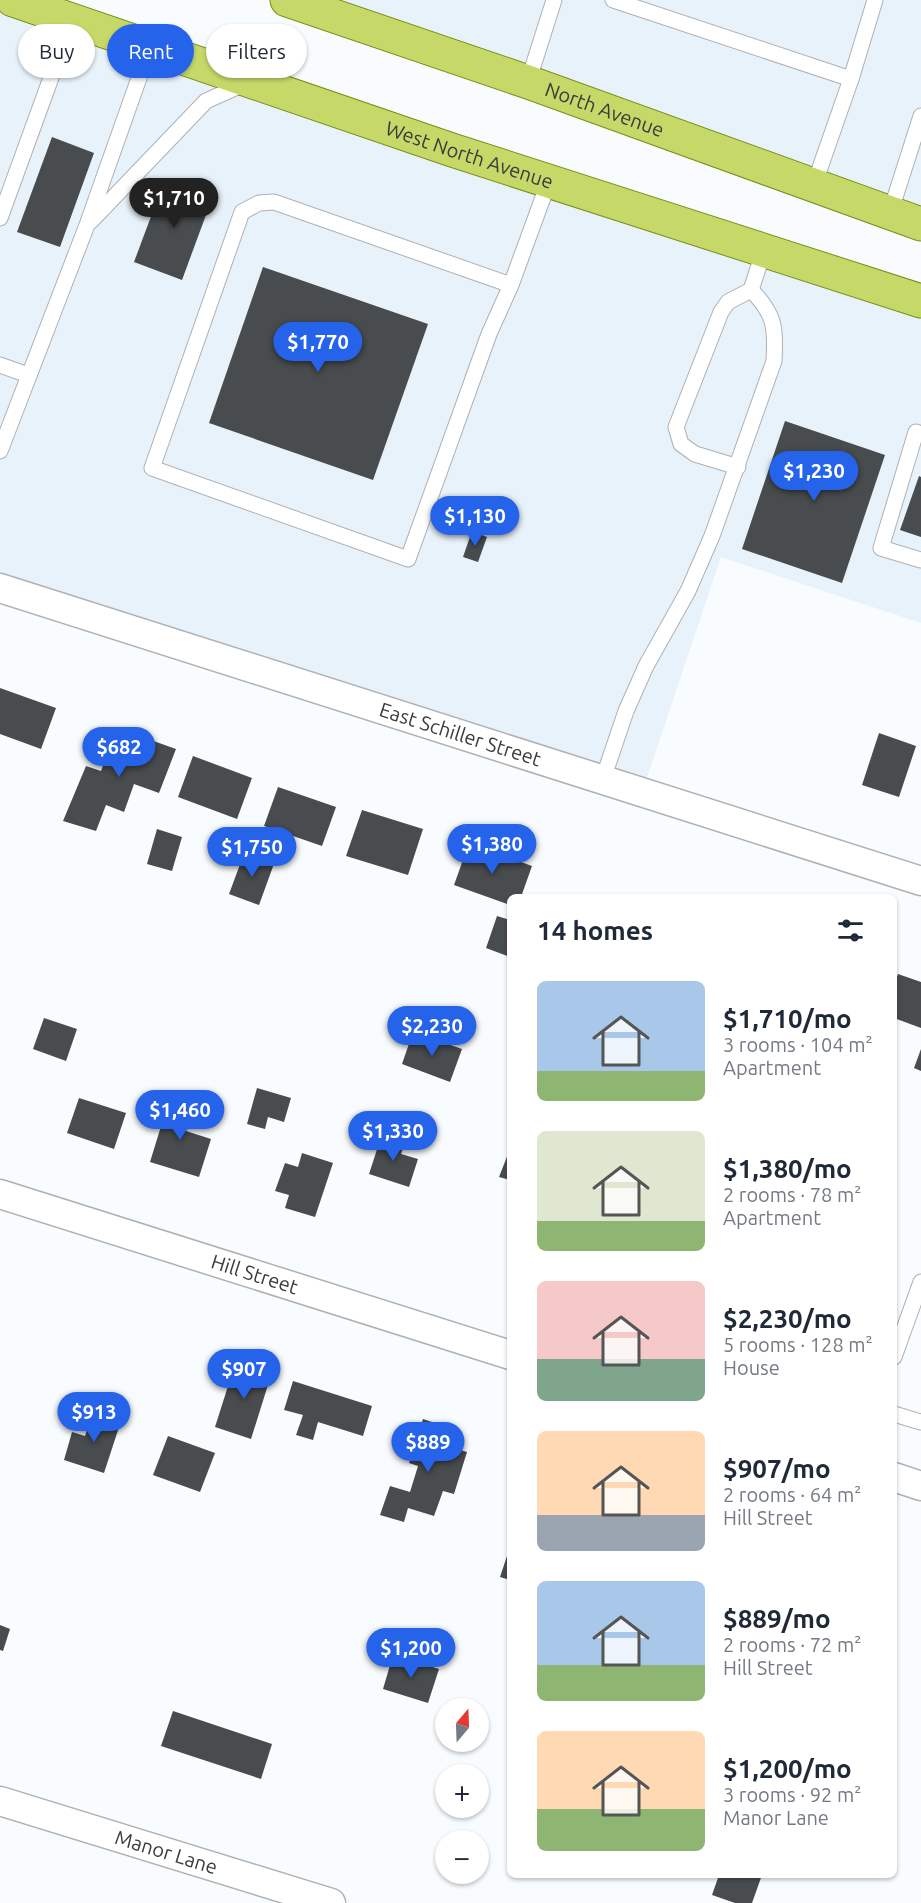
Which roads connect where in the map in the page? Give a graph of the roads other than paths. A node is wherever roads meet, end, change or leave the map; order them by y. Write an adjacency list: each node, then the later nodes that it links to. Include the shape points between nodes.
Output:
1 (16, 0): 6 (main road, West North Avenue)
2 (287, 0): 12 (main road, North Avenue)
3 (554, 0): 12 (lane)
4 (613, 0): 10 (lane)
5 (875, 0): 10 (lane)
6 (72, 20): 7 (main road, West North Avenue); 17 (lane)
7 (107, 32)
8 (194, 62): 11 (main road, West North Avenue)
9 (139, 78): 19 (lane)
10 (850, 79): 15 (lane)
11 (250, 81): 14 (main road, West North Avenue); 19 (lane, via 206,101)
12 (528, 82): 15 (main road, North Avenue)
13 (921, 116): 16 (lane)
14 (549, 181): 20 (main road, West North Avenue); 21 (lane)
15 (813, 185): 16 (main road, North Avenue)
16 (890, 213): 18 (main road, North Avenue)
17 (0, 218)
18 (921, 224)
19 (87, 225): 25 (lane)
20 (764, 250): 22 (lane); 23 (main road, West North Avenue)
21 (511, 285): 21 (lane, via 274,202 260,203 242,212 152,468 408,559 489,334)
22 (751, 290): 28 (lane, via 766,305 776,334 774,361); 28 (lane, via 728,302 721,312 676,427 681,444 695,454)
23 (921, 301)
24 (0, 365): 25 (lane)
25 (28, 375): 27 (lane)
26 (921, 434): 29 (lane, via 916,432 881,548)
27 (0, 452)
28 (738, 467): 31 (lane, via 688,591 626,711)
29 (921, 560)
30 (0, 588): 31 (street, East Schiller Street)
31 (603, 779): 32 (street, East Schiller Street)
32 (921, 881)
33 (0, 1194): 36 (street, Hill Street)
34 (921, 1282): 35 (lane)
35 (897, 1349)
36 (507, 1354)
37 (897, 1415): 38 (lane)
38 (921, 1422)
39 (897, 1478): 40 (street)
40 (921, 1486)
41 (0, 1801): 42 (street, Manor Lane)
42 (331, 1903)

